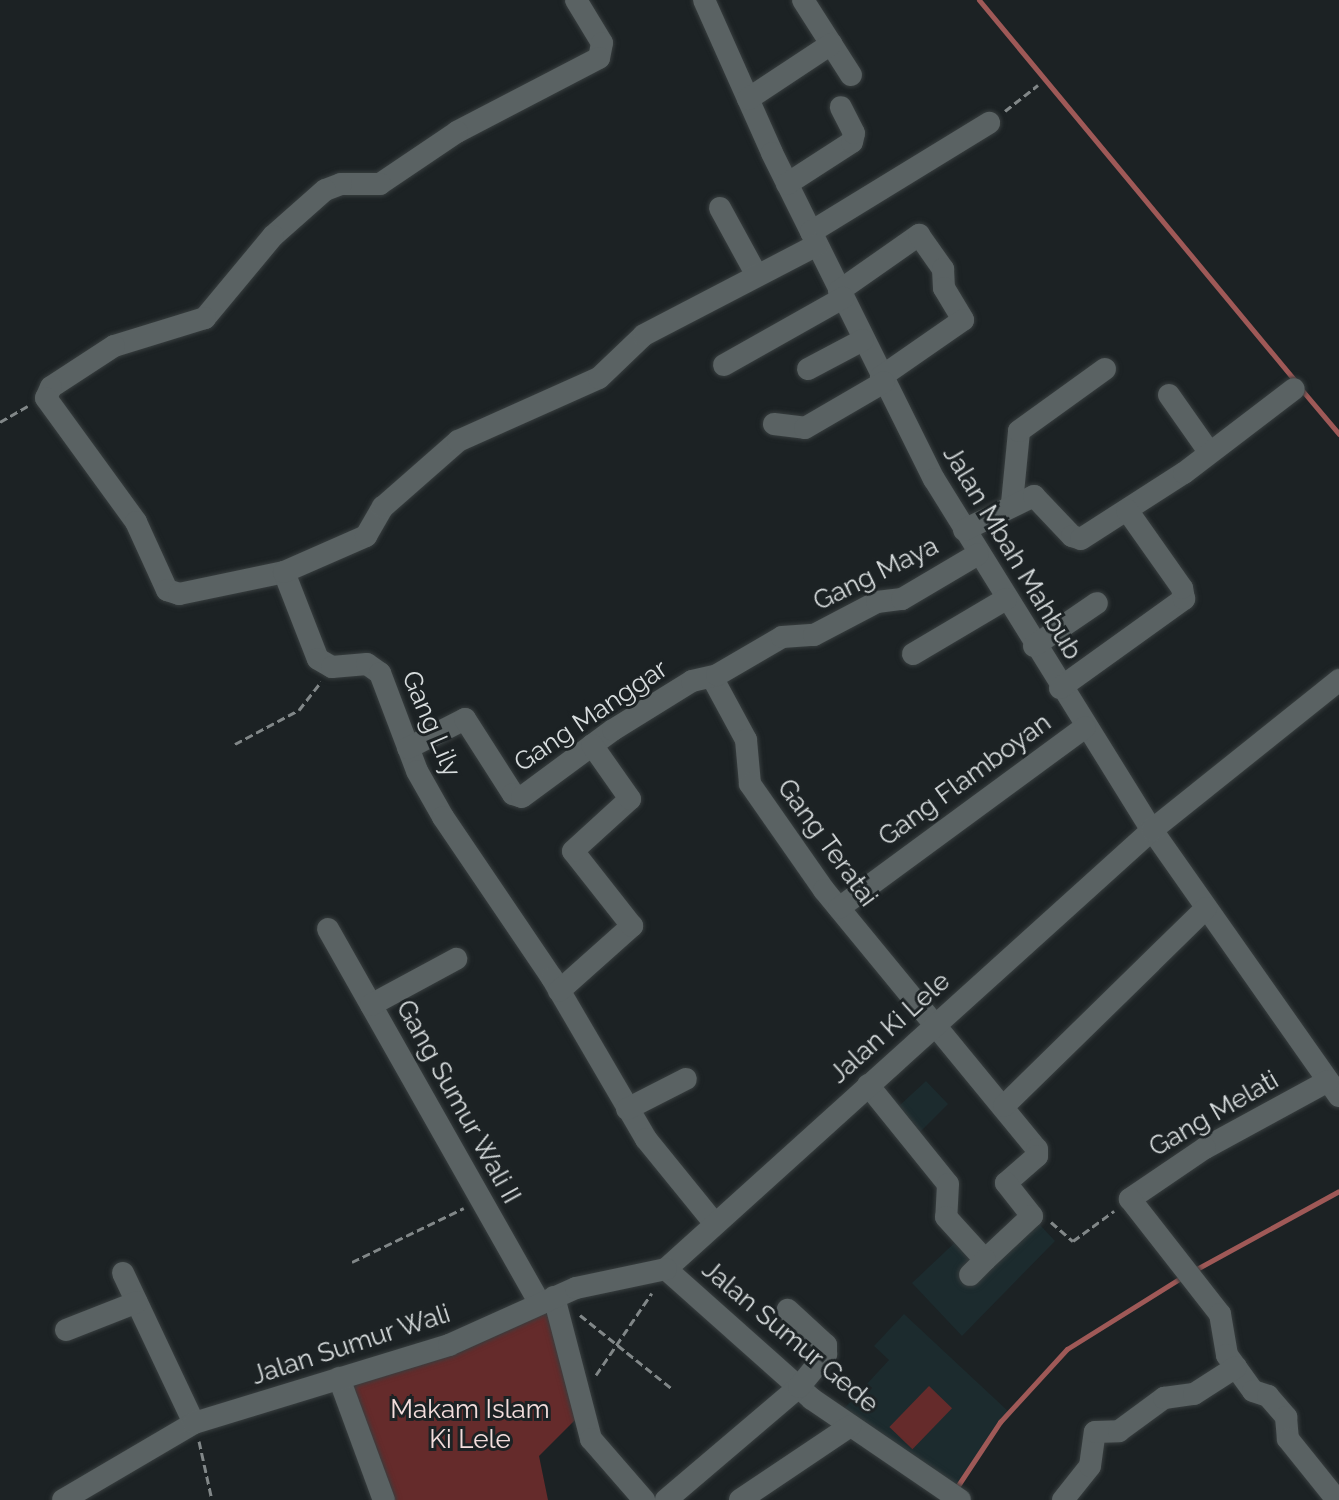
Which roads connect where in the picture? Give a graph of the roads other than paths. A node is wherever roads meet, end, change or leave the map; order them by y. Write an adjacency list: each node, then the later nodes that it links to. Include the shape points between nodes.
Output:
1 (803, 0): 4 (street)
2 (583, 2): 27 (street, via 603,46 596,60 457,132 380,184 341,184 325,190 279,229 205,318 122,343 46,395 132,515 170,592)
3 (714, 4): 6 (street, Jalan Mbah Mahbub)
4 (831, 44): 5 (street); 6 (street)
5 (851, 75)
6 (748, 99): 9 (street, Jalan Mbah Mahbub)
7 (841, 107): 9 (street, via 854,133 852,142)
8 (989, 123): 11 (street)
9 (787, 184): 11 (street, Jalan Mbah Mahbub)
10 (720, 208): 12 (street)
11 (814, 238): 12 (street); 13 (street, Jalan Mbah Mahbub)
12 (757, 276): 27 (street, via 639,338 599,378 458,441 383,507 366,536)
13 (841, 294): 14 (street, Jalan Mbah Mahbub); 15 (street); 18 (street, via 915,237 924,238 943,269 943,287 963,316 961,323)
14 (863, 340): 16 (street); 18 (street, Jalan Mbah Mahbub)
15 (724, 365)
16 (808, 369)
17 (1105, 369): 23 (street, via 1019,431)
18 (883, 380): 21 (street, via 805,428); 25 (street, Jalan Mbah Mahbub)
19 (1294, 389): 22 (street)
20 (1169, 395): 22 (street)
21 (774, 424)
22 (1209, 452): 24 (street)
23 (1012, 503): 24 (street, via 1036,497 1077,540); 25 (street)
24 (1127, 510): 34 (street, via 1182,588 1184,599)
25 (964, 530): 26 (street, Jalan Mbah Mahbub)
26 (978, 554): 28 (street, Jalan Mbah Mahbub); 32 (street, Gang Maya, via 904,598 877,602 814,635 782,637)
27 (284, 572): 37 (street, Gang Lily, via 312,647 328,666 362,663 376,668 395,701)
28 (1006, 599): 30 (street, Jalan Mbah Mahbub); 31 (street)
29 (1097, 603): 30 (street)
30 (1034, 646): 34 (street, Jalan Mbah Mahbub)
31 (913, 654)
32 (712, 677): 36 (street, Gang Manggar, via 666,696); 39 (street, Gang Teratai, via 746,740 750,784)
33 (1336, 687): 38 (street, Jalan Ki Lele)
34 (1060, 688): 35 (street, Jalan Mbah Mahbub)
35 (1085, 727): 38 (street, Jalan Mbah Mahbub); 39 (street, Gang Flamboyan)
36 (592, 745): 37 (street, Gang Manggar, via 518,798 465,719); 43 (street, via 630,799 574,853 632,926)
37 (408, 748): 43 (street, Gang Lily, via 443,817)
38 (1152, 830): 40 (street, Jalan Mbah Mahbub); 45 (street, Jalan Ki Lele)
39 (839, 908): 45 (street, Gang Teratai)
40 (1206, 908): 48 (street, Jalan Mbah Mahbub); 49 (street)
41 (328, 929): 44 (street, Gang Sumur Wali II)
42 (456, 959): 44 (street)
43 (559, 991): 50 (street, Gang Lily)
44 (371, 1005): 54 (street, Gang Sumur Wali II, via 481,1199)
45 (934, 1026): 47 (street, Jalan Ki Lele); 49 (street, Gang Teratai)
46 (686, 1079): 50 (street)
47 (868, 1085): 49 (street, Gang Teratai, via 946,1181 946,1217 978,1268 1032,1215 1006,1183 1038,1153); 51 (street, Jalan Ki Lele)
48 (1334, 1089): 58 (street, Gang Melati, via 1205,1148 1130,1199 1220,1314 1223,1348)
49 (1004, 1106)
50 (627, 1109): 51 (street, Gang Lily)
51 (715, 1224): 52 (street, Jalan Ki Lele)
52 (666, 1269): 54 (street, Jalan Sumur Wali); 60 (street, Jalan Sumur Gede)
53 (123, 1273): 55 (street)
54 (547, 1300): 59 (street, Jalan Sumur Wali, via 449,1345); 66 (street, Gang Sumur Wali II, via 595,1447)
55 (137, 1302): 57 (street); 61 (street)
56 (788, 1310): 60 (street, via 827,1349)
57 (66, 1330)
58 (1236, 1367): 69 (street, via 1194,1394 1164,1398 1116,1432 1095,1432 1090,1466); 70 (street, via 1253,1391 1268,1396 1286,1417 1289,1441)
59 (339, 1378): 61 (street, Jalan Sumur Wali); 65 (street)
60 (799, 1387): 62 (street, Jalan Sumur Gede); 67 (street)
61 (194, 1423): 64 (street, Jalan Sumur Wali)
62 (850, 1426): 63 (street, Jalan Sumur Gede); 68 (street)
63 (955, 1497)
64 (63, 1500)
65 (384, 1500)
66 (644, 1500)
67 (666, 1500)
68 (740, 1500)
69 (1063, 1500)
70 (1338, 1500)

